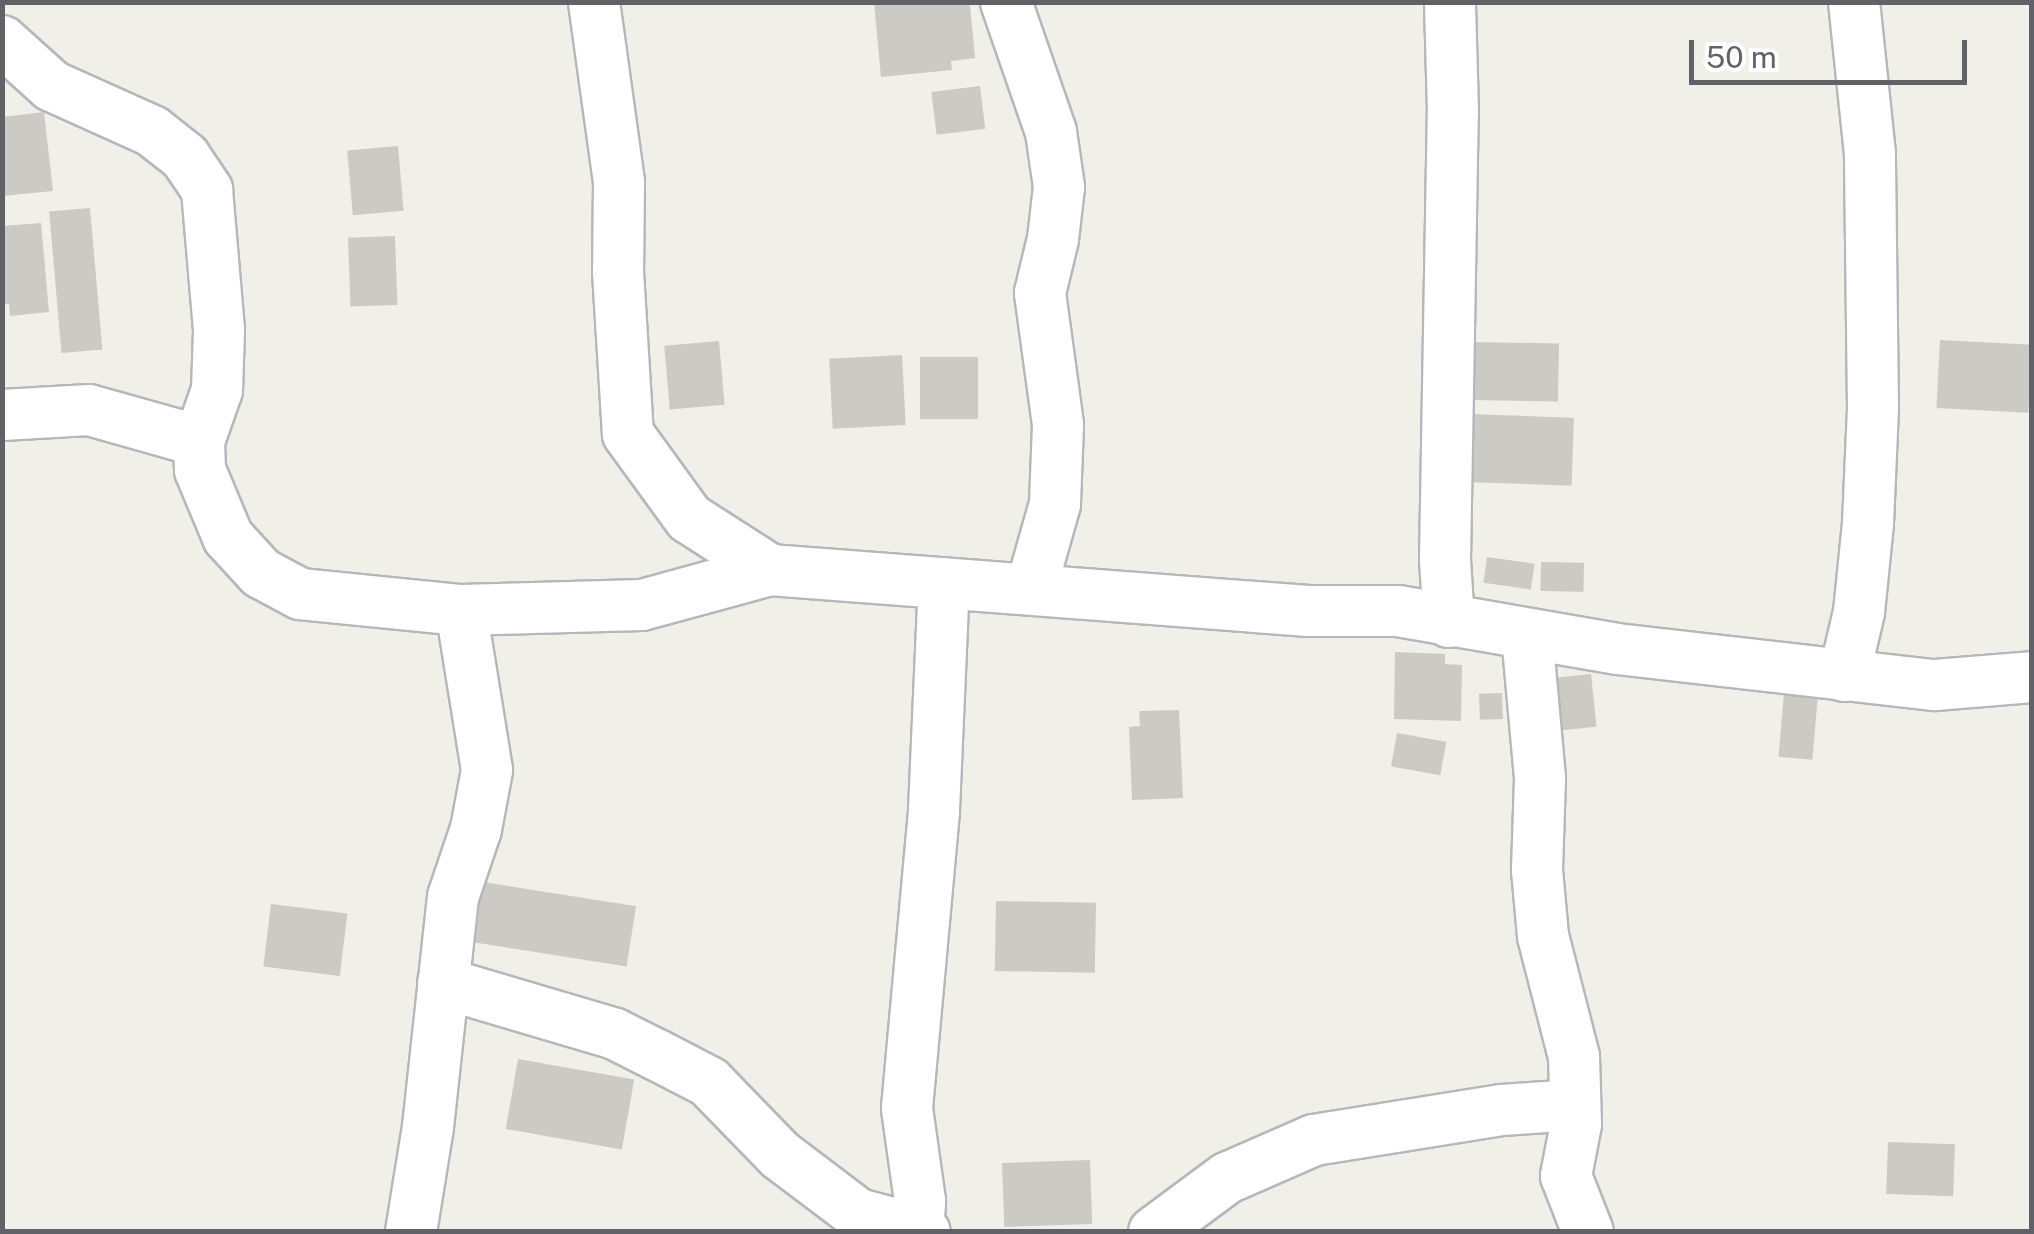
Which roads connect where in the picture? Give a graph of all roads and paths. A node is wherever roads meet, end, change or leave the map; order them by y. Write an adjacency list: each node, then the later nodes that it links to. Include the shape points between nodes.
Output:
1 (594, 2): 8 (street, via 619,182 628,434 689,518)
2 (1006, 2): 10 (street, via 1051,132 1059,187 1040,293 1058,426 1055,504)
3 (1450, 2): 12 (street)
4 (1854, 2): 14 (street, via 1870,154 1873,408 1868,524)
5 (2, 41): 7 (street, via 52,86 152,131 185,158 207,190 219,331 217,390)
6 (2, 415): 7 (street, via 89,410)
7 (199, 440): 11 (street, via 200,470 220,521 261,573 300,594)
8 (770, 570): 9 (street); 11 (street, via 642,604)
9 (944, 583): 10 (street); 18 (street, via 934,810 907,1108)
10 (1031, 590): 12 (street, via 1398,612)
11 (461, 610): 16 (street, via 487,770 453,897)
12 (1449, 622): 13 (street)
13 (1527, 635): 14 (street); 17 (street, via 1544,936 1574,1057)
14 (1844, 676): 15 (street, via 1936,685)
15 (2032, 677)
16 (443, 983): 18 (street, via 614,1034 709,1082 780,1155 858,1214); 19 (street)
17 (1575, 1105): 20 (street, via 1314,1140 1227,1178); 21 (street, via 1566,1176)
18 (920, 1231)
19 (411, 1232)
20 (1154, 1232)
21 (1588, 1232)

